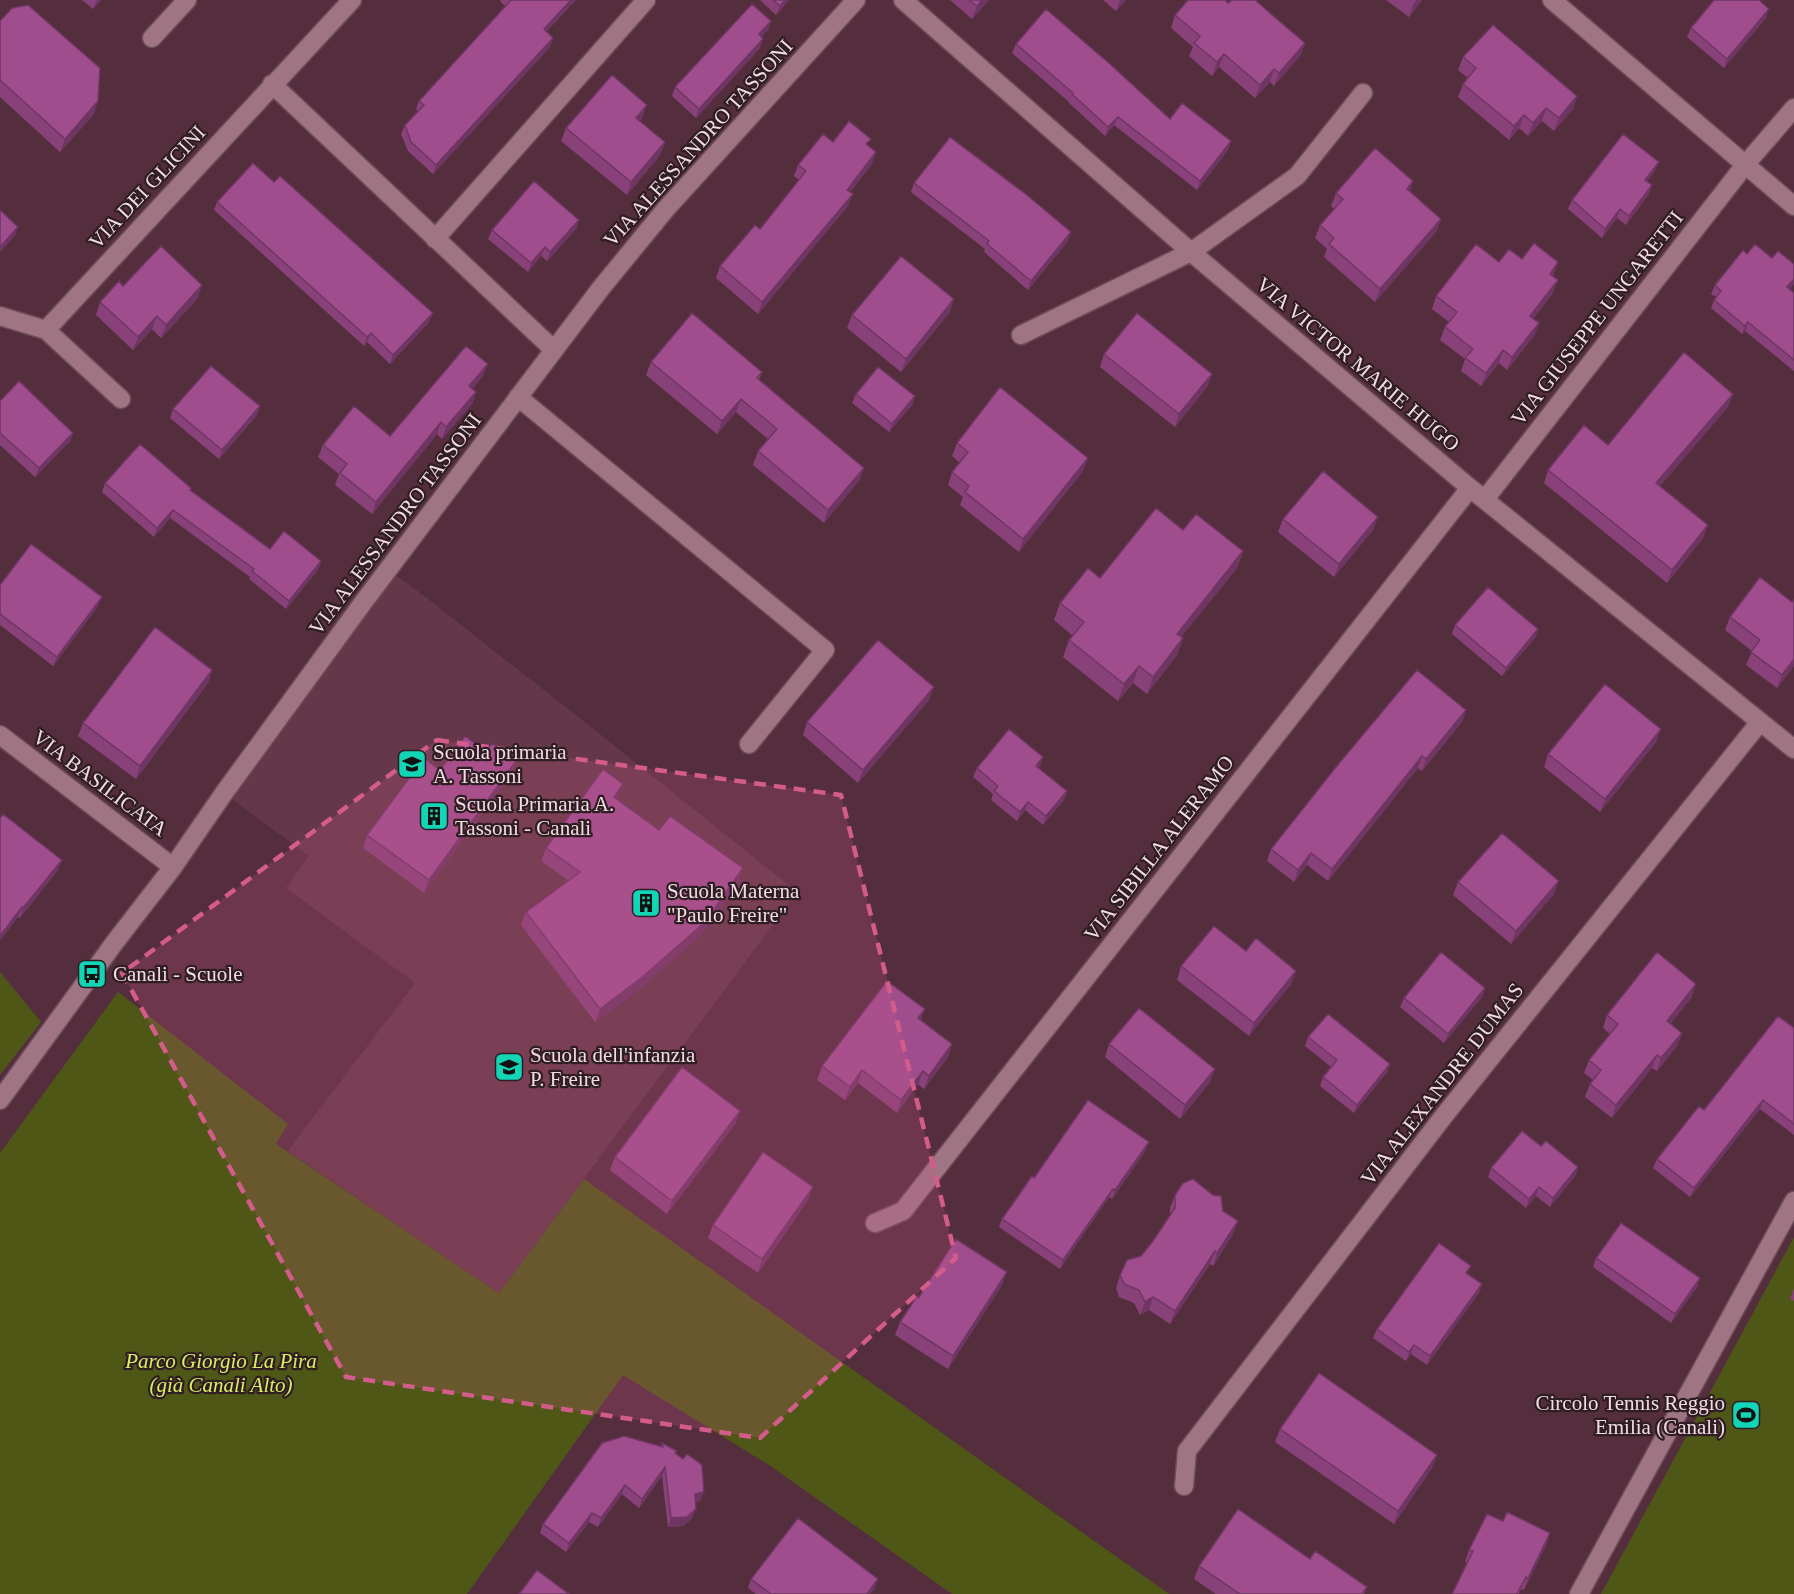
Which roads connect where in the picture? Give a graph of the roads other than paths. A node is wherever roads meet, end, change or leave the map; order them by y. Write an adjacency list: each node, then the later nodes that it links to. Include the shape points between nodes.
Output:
1 (187, 0): 7 (street)
2 (352, 0): 8 (street, VIA DEI GLICINI)
3 (646, 0): 13 (street)
4 (856, 0): 18 (street, VIA ALESSANDRO TASSONI, via 665,210)
5 (903, 0): 14 (street, VIA VICTOR MARIE HUGO)
6 (1552, 0): 11 (street)
7 (152, 38)
8 (272, 84): 13 (street); 16 (street, VIA DEI GLICINI)
9 (1363, 93): 14 (street, via 1297,176)
10 (1794, 108): 11 (street, VIA GIUSEPPE UNGARETTI)
11 (1745, 165): 12 (street); 21 (street, VIA GIUSEPPE UNGARETTI)
12 (1794, 206)
13 (435, 239): 18 (street)
14 (1191, 252): 17 (street); 21 (street, VIA VICTOR MARIE HUGO)
15 (0, 316): 16 (street)
16 (46, 330): 20 (street)
17 (1021, 335)
18 (554, 350): 19 (street, VIA ALESSANDRO TASSONI)
19 (518, 397): 24 (street, via 825,650); 26 (street, VIA ALESSANDRO TASSONI, via 269,731)
20 (121, 399)
21 (1477, 493): 22 (street, VIA VICTOR MARIE HUGO); 29 (street, VIA SIBILLA ALERAMO, via 903,1211)
22 (1760, 722): 25 (street, VIA VICTOR MARIE HUGO); 30 (street, VIA ALEXANDRE DUMAS, via 1443,1117 1187,1451)
23 (0, 735): 26 (street, VIA BASILICATA)
24 (749, 744)
25 (1794, 749)
26 (173, 867): 27 (street, VIA ALESSANDRO TASSONI)
27 (0, 1100)
28 (1794, 1201): 31 (street)
29 (875, 1223)
30 (1184, 1486)
31 (1579, 1594)

